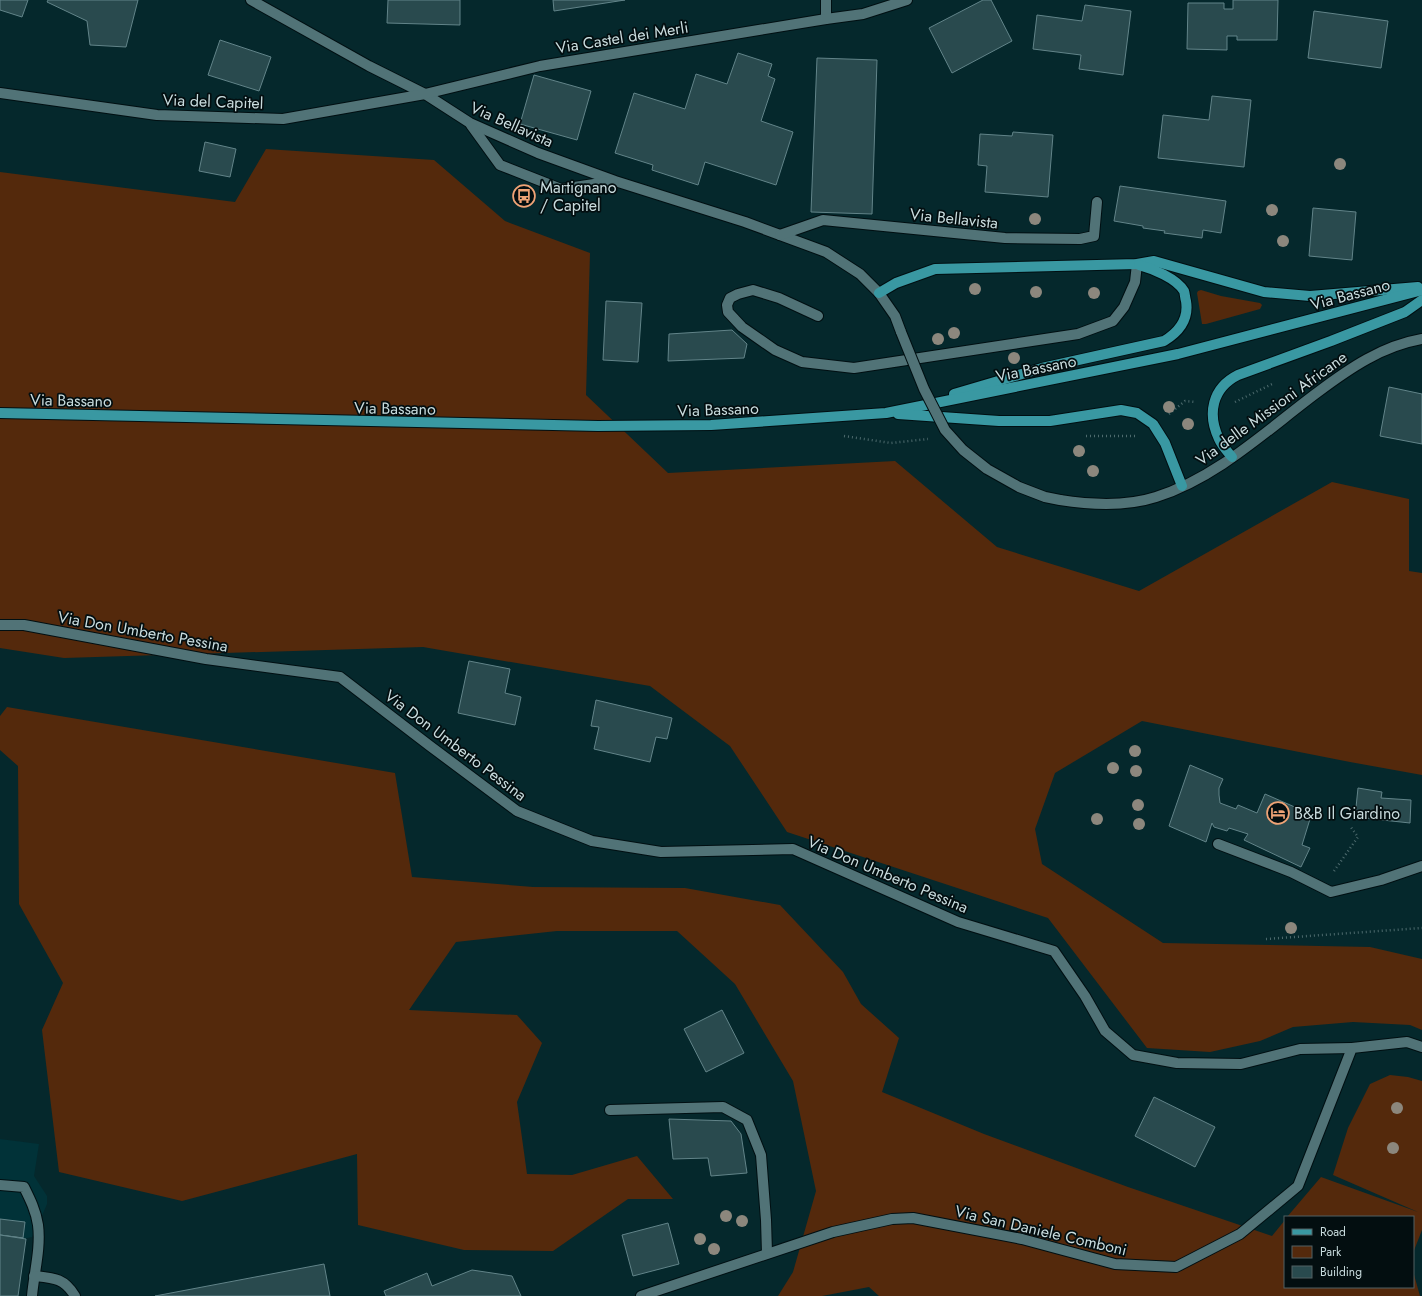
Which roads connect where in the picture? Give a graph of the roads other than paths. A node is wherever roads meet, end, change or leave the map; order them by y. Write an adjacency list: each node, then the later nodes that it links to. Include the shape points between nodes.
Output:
1 (250, 0): 6 (street, Via Bellavista)
2 (826, 0): 4 (street)
3 (907, 0): 4 (street, Via Castel dei Merli, via 863,14)
4 (826, 19): 6 (street, Via Castel dei Merli, via 540,66)
5 (0, 93): 6 (street, Via del Capitel, via 157,115 282,118)
6 (425, 94): 7 (street, Via Bellavista)
7 (470, 123): 8 (street, Via Bellavista, via 538,153); 8 (street, via 500,165 561,190)
8 (614, 181): 10 (street, Via Bellavista)
9 (1097, 202): 10 (street, Via Bellavista, via 1094,236 1080,239 1005,238 823,220)
10 (780, 235): 14 (street, Via Bellavista, via 826,252 860,274)
11 (1137, 264): 12 (main road, via 1154,261 1264,292 1310,296); 14 (main road, via 935,269 896,283); 16 (street, via 1135,282 1124,307 1114,321 1078,334 854,368 802,362 775,350 742,327 728,312 727,305 730,298 753,290 779,298); 19 (main road, via 1175,282 1184,292 1187,308 1184,322 1174,335 1164,342 1042,368)
12 (1422, 286)
13 (1422, 290): 19 (main road, Via Bassano, via 1178,354)
14 (879, 293): 20 (street, Via Bellavista, bridge, via 895,316 924,389)
15 (1422, 300): 21 (main road, via 1405,312 1228,380 1221,388 1212,409 1220,440)
16 (818, 316)
17 (1422, 340): 21 (street, Via delle Missioni Africane, via 1371,356 1345,371)
18 (0, 413): 19 (main road, Via Bassano, via 598,426 711,425)
19 (886, 413): 22 (main road, via 1006,421 1050,421 1121,410 1137,413 1153,424 1165,443)
20 (945, 430): 22 (street, Via delle Missioni Africane, bridge, via 963,450 987,469 1019,487 1045,497 1084,504 1118,504 1156,497)
21 (1232, 457): 22 (street, Via delle Missioni Africane)
22 (1182, 486)
23 (0, 626): 27 (street, Via Don Umberto Pessina, via 24,625 206,659 340,677 517,811 592,841 661,852 793,849 958,922 1054,951 1105,1031 1133,1055 1177,1063 1241,1064 1300,1049)
24 (1218, 844): 25 (street, via 1291,872 1331,892 1381,880)
25 (1422, 866)
26 (1422, 1047): 27 (street, via 1408,1042)
27 (1352, 1048): 30 (street, Via San Daniele Comboni, via 1298,1186 1240,1234 1176,1267 1115,1264 1022,1239 913,1218 892,1219 833,1232)
28 (610, 1110): 30 (street, via 723,1106 747,1120 761,1155)
29 (0, 1185): 31 (street, via 24,1187 32,1202 38,1225)
30 (767, 1254): 34 (street, Via San Daniele Comboni)
31 (34, 1276): 32 (street); 33 (street, via 53,1278 66,1284)
32 (32, 1296)
33 (75, 1296)
34 (640, 1296)

